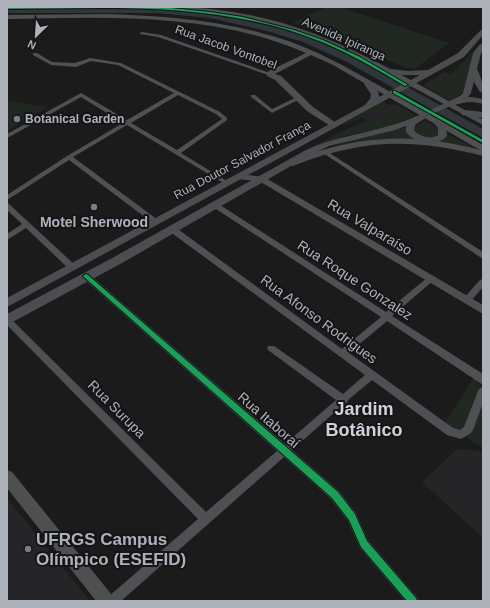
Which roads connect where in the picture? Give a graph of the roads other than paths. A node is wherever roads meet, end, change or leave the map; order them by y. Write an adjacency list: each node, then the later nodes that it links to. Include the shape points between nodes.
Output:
1 (172, 7): 13 (main road, Avenida Ipiranga, via 220,12 290,28 356,54)
2 (7, 17): 5 (main road, Avenida Ipiranga, via 141,17 194,21)
3 (483, 31): 14 (main road, Rua Doutor Salvador França, via 461,55)
4 (142, 33): 15 (street, Rua Jacob Vontobel, via 159,36)
5 (255, 33): 6 (main road); 8 (main road, Avenida Ipiranga)
6 (262, 40)
7 (272, 40): 8 (main road)
8 (279, 40): 10 (main road, Avenida Ipiranga)
9 (483, 46): 12 (main road, Rua Doutor Salvador França, via 477,53)
10 (311, 53): 15 (main road); 16 (main road, Avenida Ipiranga)
11 (35, 54): 19 (street, via 52,63 71,66 90,59 119,64)
12 (473, 68): 18 (main road); 24 (main road, Rua Doutor Salvador França, via 467,94)
13 (385, 70): 14 (main road); 17 (main road, Avenida Ipiranga)
14 (430, 72): 17 (main road, Rua Doutor Salvador França)
15 (270, 74): 22 (main road, Rua Jacob Vontobel, via 278,78)
16 (368, 84): 20 (main road, Avenida Ipiranga); 25 (main road, via 376,95)
17 (408, 84): 20 (main road, Rua Doutor Salvador França); 24 (main road, Avenida Ipiranga)
18 (483, 90)
19 (178, 93): 31 (street); 36 (street, via 225,119)
20 (392, 93): 25 (main road, Rua Doutor Salvador França); 27 (main road, Avenida Ipiranga)
21 (253, 96): 22 (street, via 272,111)
22 (299, 98): 32 (main road, Rua Jacob Vontobel)
23 (483, 102): 24 (main road, via 472,99)
24 (450, 104): 26 (main road, Avenida Ipiranga); 27 (main road, Rua Doutor Salvador França)
25 (369, 105): 32 (main road, Rua Doutor Salvador França)
26 (465, 113): 28 (main road); 30 (main road, Avenida Ipiranga)
27 (426, 115): 29 (main road, Avenida Ipiranga); 29 (main road, via 411,124 409,129 413,135 421,139 437,140 444,133); 39 (main road, Rua Doutor Salvador França, via 392,128 326,144)
28 (483, 116)
29 (437, 122): 34 (main road, Avenida Ipiranga)
30 (483, 123)
31 (126, 124): 33 (street, via 81,95); 36 (street); 38 (street)
32 (335, 126): 40 (main road, Rua Doutor Salvador França)
33 (7, 136)
34 (483, 148)
35 (325, 152): 37 (main road, Rua Doutor Salvador França, via 376,140 403,140 453,146); 39 (main road, Rua Doutor Salvador França); 50 (street)
36 (177, 153): 42 (street)
37 (483, 153)
38 (68, 157): 43 (street); 46 (street)
39 (276, 170): 41 (main road, Rua Doutor Salvador França)
40 (239, 177): 41 (main road, Rua Valparaíso); 42 (main road, Rua Doutor Salvador França)
41 (261, 179): 44 (main road, Rua Doutor Salvador França); 53 (main road, Rua Valparaíso)
42 (227, 183): 46 (main road, Rua Doutor Salvador França)
43 (7, 198)
44 (215, 205): 48 (main road, Rua Doutor Salvador França); 58 (street, Rua Roque Gonzalez)
45 (7, 206): 47 (street)
46 (156, 222): 51 (main road, Rua Doutor Salvador França)
47 (26, 224): 49 (street); 51 (street)
48 (172, 229): 52 (main road, Rua Doutor Salvador França); 61 (street, Rua Afonso Rodrigues)
49 (7, 238)
50 (483, 256)
51 (72, 267): 56 (main road, Rua Doutor Salvador França)
52 (86, 276): 59 (main road, Rua Doutor Salvador França); 66 (street, Rua Itaboraí)
53 (431, 279): 55 (main road, Rua Valparaíso); 58 (street)
54 (483, 282): 55 (street)
55 (467, 300): 57 (main road, Rua Valparaíso)
56 (7, 303)
57 (483, 310)
58 (387, 317): 61 (street); 63 (street, Rua Roque Gonzalez)
59 (7, 320): 68 (street, Rua Surupa)
60 (271, 348): 65 (street)
61 (342, 354): 62 (street, Rua Afonso Rodrigues)
62 (372, 375): 64 (street, Rua Afonso Rodrigues, via 450,432 461,435 468,430); 65 (street)
63 (481, 379)
64 (482, 396)
65 (344, 400): 66 (street)
66 (286, 451): 68 (street); 71 (street, Rua Itaboraí, via 336,495 352,517 364,544)
67 (7, 476): 69 (main road)
68 (206, 519): 70 (street)
69 (106, 601)
70 (112, 601)
71 (413, 601)

